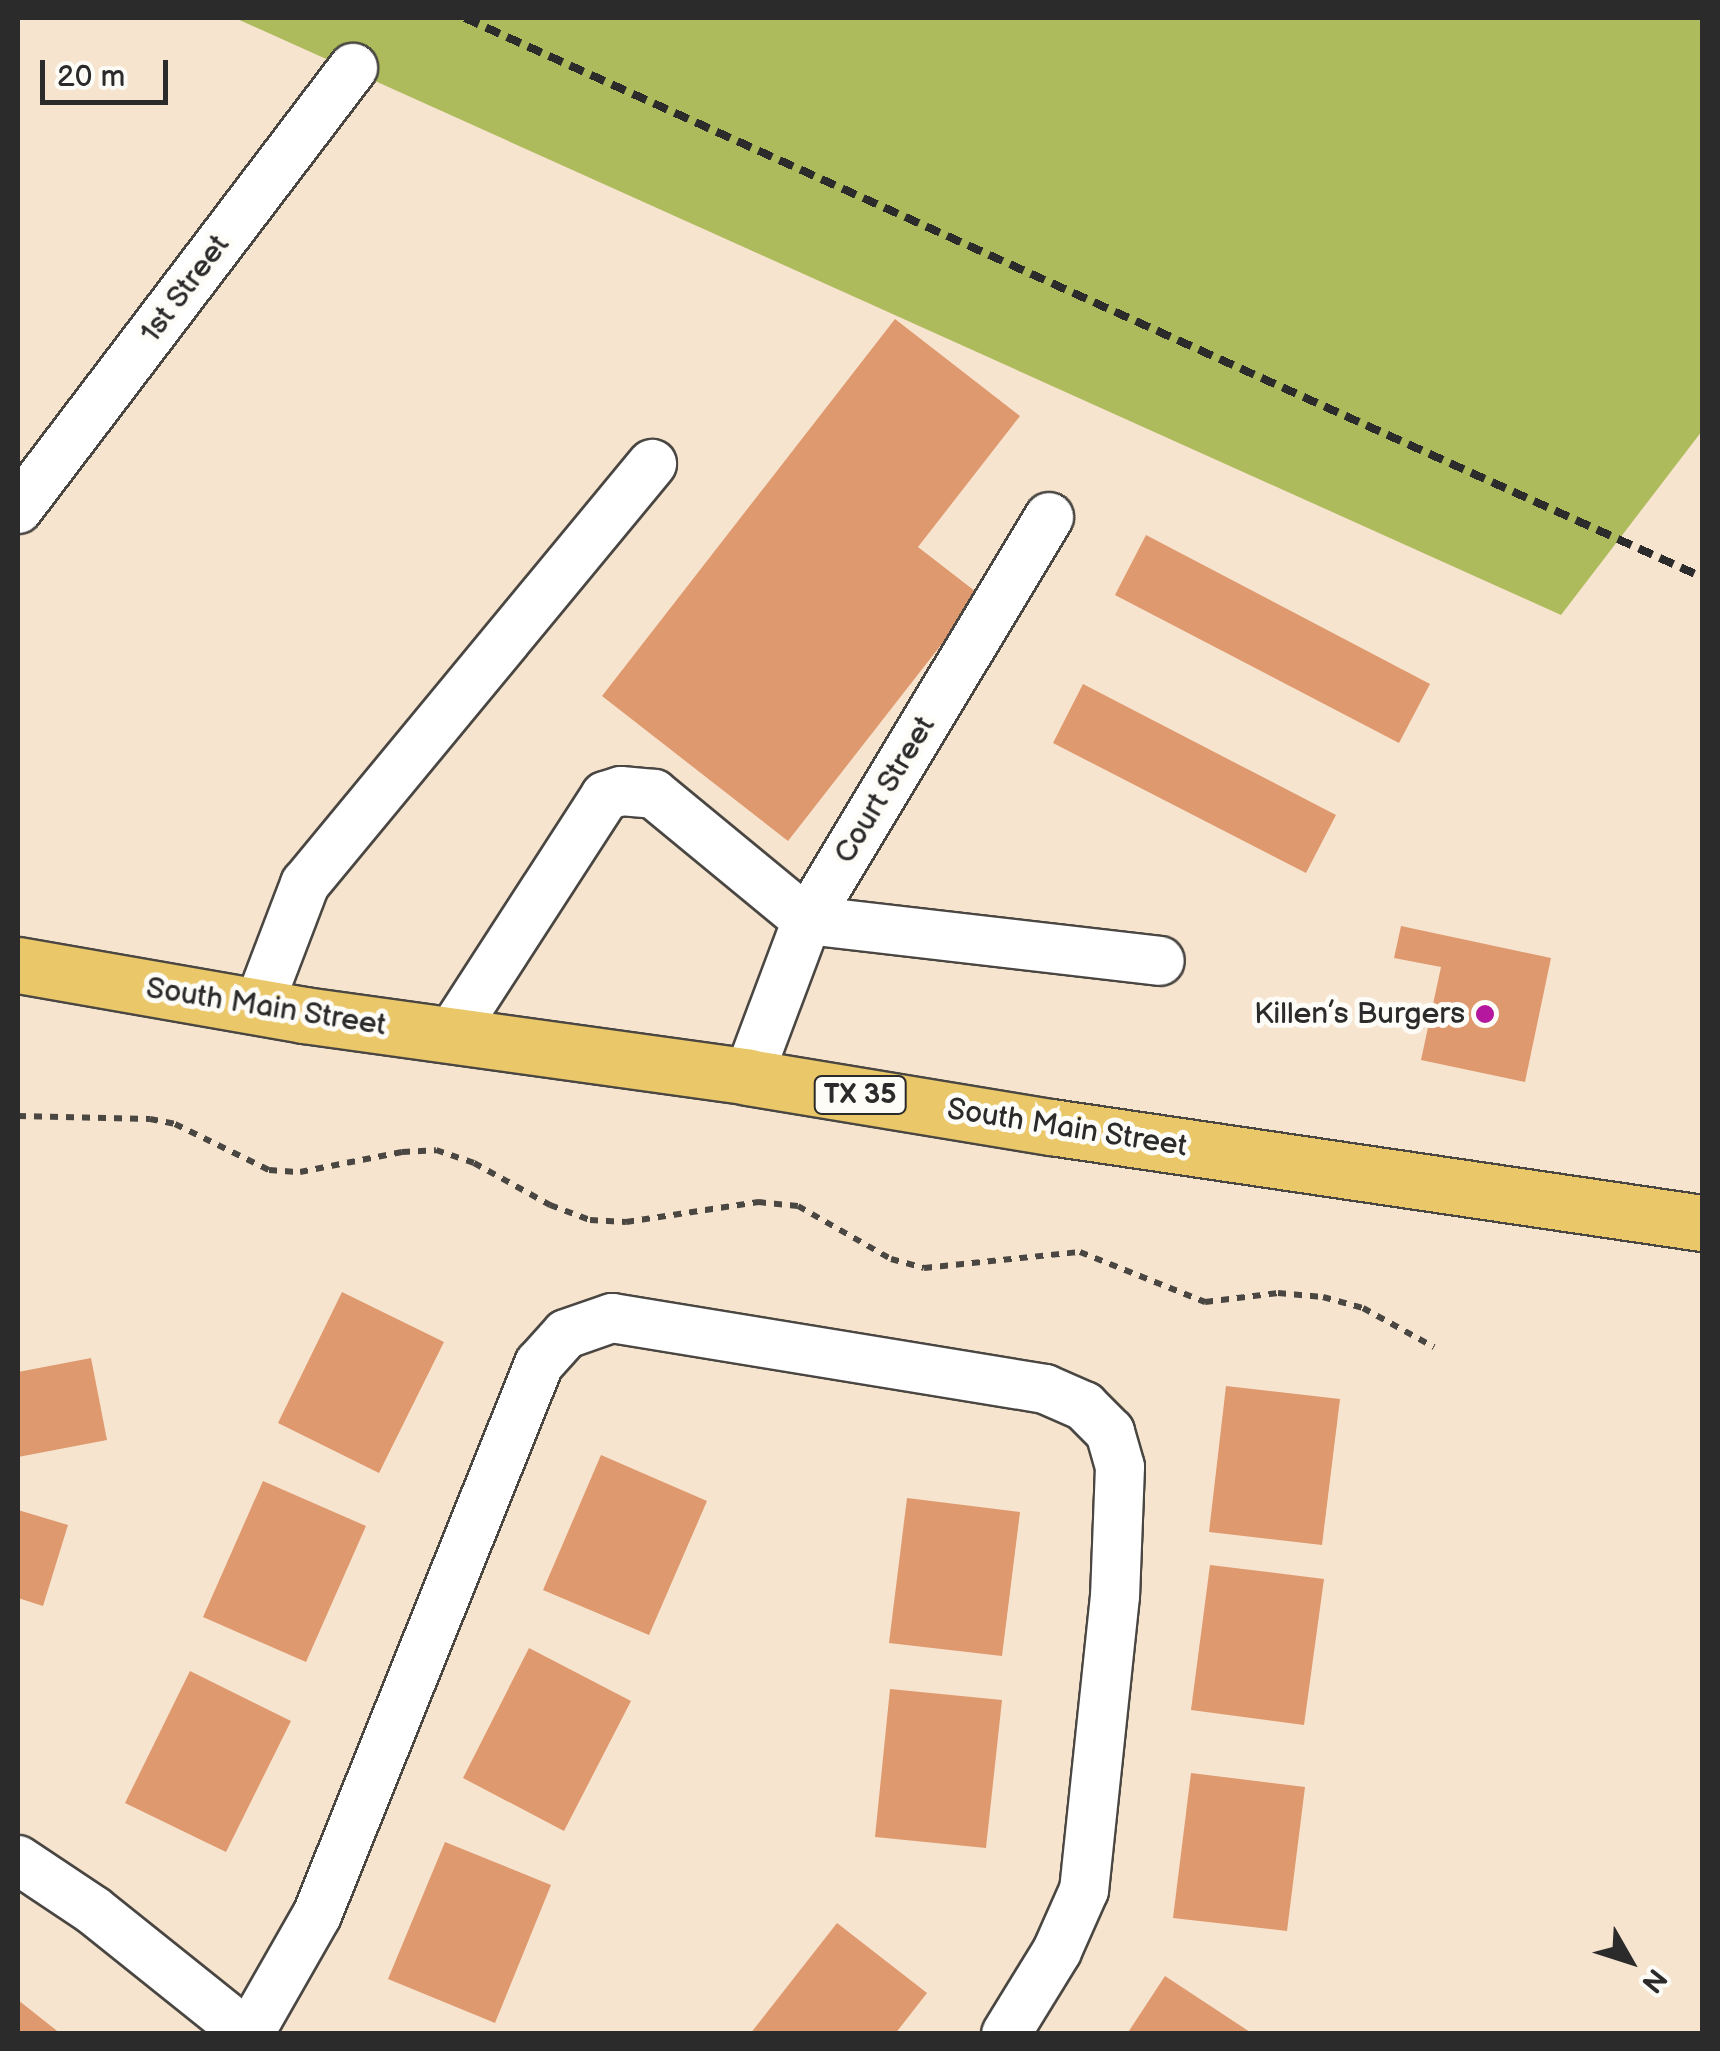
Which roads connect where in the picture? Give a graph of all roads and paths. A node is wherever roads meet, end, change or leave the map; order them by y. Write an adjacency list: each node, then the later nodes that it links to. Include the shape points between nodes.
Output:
1 (352, 68): 3 (street, 1st Street)
2 (652, 464): 8 (street, via 305,884)
3 (18, 509)
4 (1049, 517): 5 (street, Court Street)
5 (808, 920): 6 (street); 9 (street, via 654,794 605,796); 10 (street, Court Street)
6 (1160, 961)
7 (18, 965): 8 (main road, South Main Street / TX 35)
8 (258, 1007): 9 (main road, South Main Street / TX 35)
9 (450, 1036): 10 (main road, South Main Street / TX 35)
10 (748, 1077): 12 (main road, South Main Street / TX 35)
11 (18, 1116): 13 (path, via 150,1118 196,1134 244,1162 285,1171 436,1150 590,1220 626,1222 758,1202 798,1206 891,1258 924,1268 1080,1252 1204,1302 1278,1293 1336,1300)
12 (1702, 1223)
13 (1434, 1347)
14 (18, 1860): 15 (street, via 93,1910)
15 (249, 2034): 16 (street, via 318,1916 540,1364 566,1334 612,1318 1045,1389 1084,1406 1110,1432 1120,1467 1116,1596 1084,1890 1057,1951)
16 (1006, 2034)

